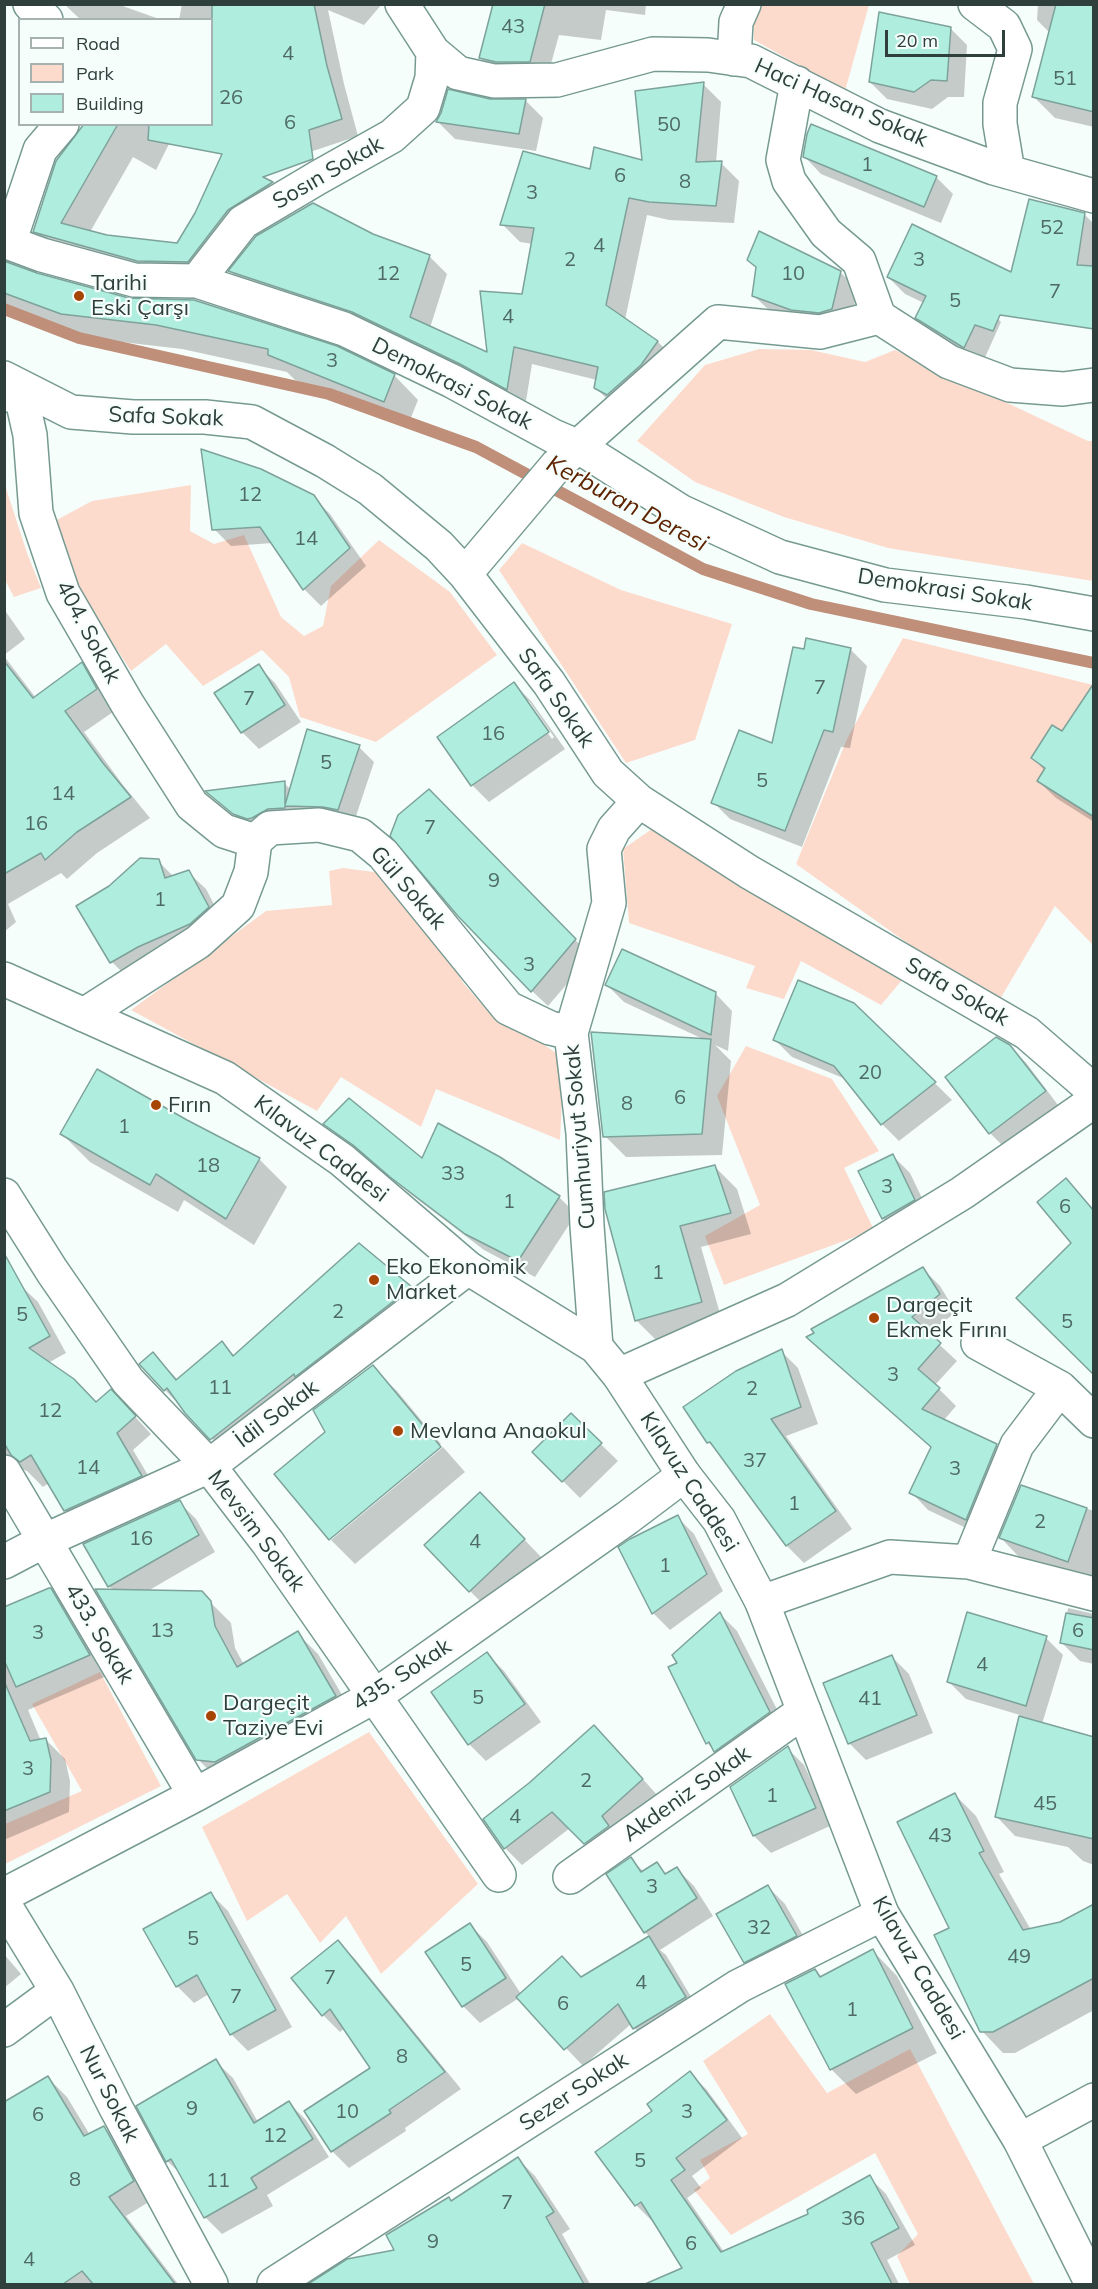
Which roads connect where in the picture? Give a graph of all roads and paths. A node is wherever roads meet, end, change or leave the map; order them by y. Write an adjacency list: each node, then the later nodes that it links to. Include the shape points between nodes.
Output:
1 (30, 4): 5 (street)
2 (402, 4): 6 (street, Haci Hasan Sokak)
3 (744, 4): 7 (street, via 736,22)
4 (975, 4): 10 (street, via 1004,26 1015,49 1000,103)
5 (44, 18)
6 (433, 52): 7 (street, Haci Hasan Sokak, via 458,73 494,81 558,80 653,54); 13 (street, Sosın Sokak, via 432,78 423,108 392,136 243,222)
7 (734, 59): 8 (street, Haci Hasan Sokak, via 751,61)
8 (796, 83): 10 (street, Haci Hasan Sokak, via 880,126); 14 (street, via 783,160 789,181 826,233 859,261)
9 (60, 126): 12 (street, via 40,150)
10 (1008, 172): 11 (street, Haci Hasan Sokak)
11 (1094, 196)
12 (7, 242): 13 (street, Demokrasi Sokak, via 134,280)
13 (197, 281): 17 (street, Demokrasi Sokak, via 344,329 553,436)
14 (879, 317): 15 (street, via 949,362 1010,385 1063,389); 17 (street, via 820,332 718,322)
15 (1094, 385)
16 (10, 387): 18 (street, Safa Sokak, via 71,412 252,422 370,489 439,546); 21 (street, 404. Sokak, via 30,435 36,513 63,593 192,805 224,831)
17 (568, 456): 18 (street); 19 (street, Demokrasi Sokak, via 780,557 885,585)
18 (465, 574): 20 (street, Safa Sokak, via 549,683 608,773)
19 (1094, 614)
20 (639, 801): 24 (street, Cumhuriyut Sokak, via 614,828 604,849 609,903); 25 (street, Safa Sokak, via 749,872 1027,1033)
21 (255, 841): 23 (street, via 251,872 238,906 198,942); 24 (street, Gül Sokak, via 270,828 319,825 360,835 396,869 508,1008 550,1028)
22 (4, 979): 23 (street, Kılavuz Caddesi)
23 (84, 1015): 28 (street, Kılavuz Caddesi, via 225,1078 342,1160)
24 (571, 1033): 30 (street, Cumhuriyut Sokak, via 583,1133)
25 (1094, 1091)
26 (1094, 1101): 31 (street, via 962,1193 787,1300)
27 (4, 1195): 34 (street, Mevsim Sokak, via 128,1381)
28 (468, 1268): 30 (street, Kılavuz Caddesi); 34 (street, İdil Sokak)
29 (978, 1343): 32 (street)
30 (596, 1347): 31 (street, Kılavuz Caddesi)
31 (619, 1375): 36 (street, Kılavuz Caddesi)
32 (1060, 1388): 33 (street); 39 (street, via 1017,1445)
33 (1094, 1421)
34 (209, 1466): 37 (street, İdil Sokak); 42 (street, Mevsim Sokak)
35 (4, 1472): 37 (street, 433. Sokak)
36 (684, 1474): 41 (street, Kılavuz Caddesi, via 719,1520); 42 (street, 435. Sokak)
37 (45, 1541): 38 (street, İdil Sokak); 44 (street, 433. Sokak)
38 (4, 1562)
39 (969, 1562): 40 (street); 41 (street, via 890,1557)
40 (1094, 1594)
41 (762, 1602): 43 (street, Kılavuz Caddesi)
42 (375, 1696): 44 (street, 435. Sokak); 45 (street, Mevsim Sokak)
43 (804, 1711): 46 (street, Akdeniz Sokak); 49 (street, Kılavuz Caddesi)
44 (195, 1796): 47 (street, 435. Sokak)
45 (499, 1875)
46 (570, 1877)
47 (4, 1895)
48 (4, 1904): 50 (street, Nur Sokak)
49 (882, 1914): 53 (street, Kılavuz Caddesi); 55 (street, Sezer Sokak, via 739,1986)
50 (57, 1991): 51 (street); 54 (street, Nur Sokak)
51 (4, 2030)
52 (1094, 2100): 53 (street)
53 (1020, 2140): 56 (street, Kılavuz Caddesi)
54 (211, 2284)
55 (274, 2284)
56 (1092, 2284)

